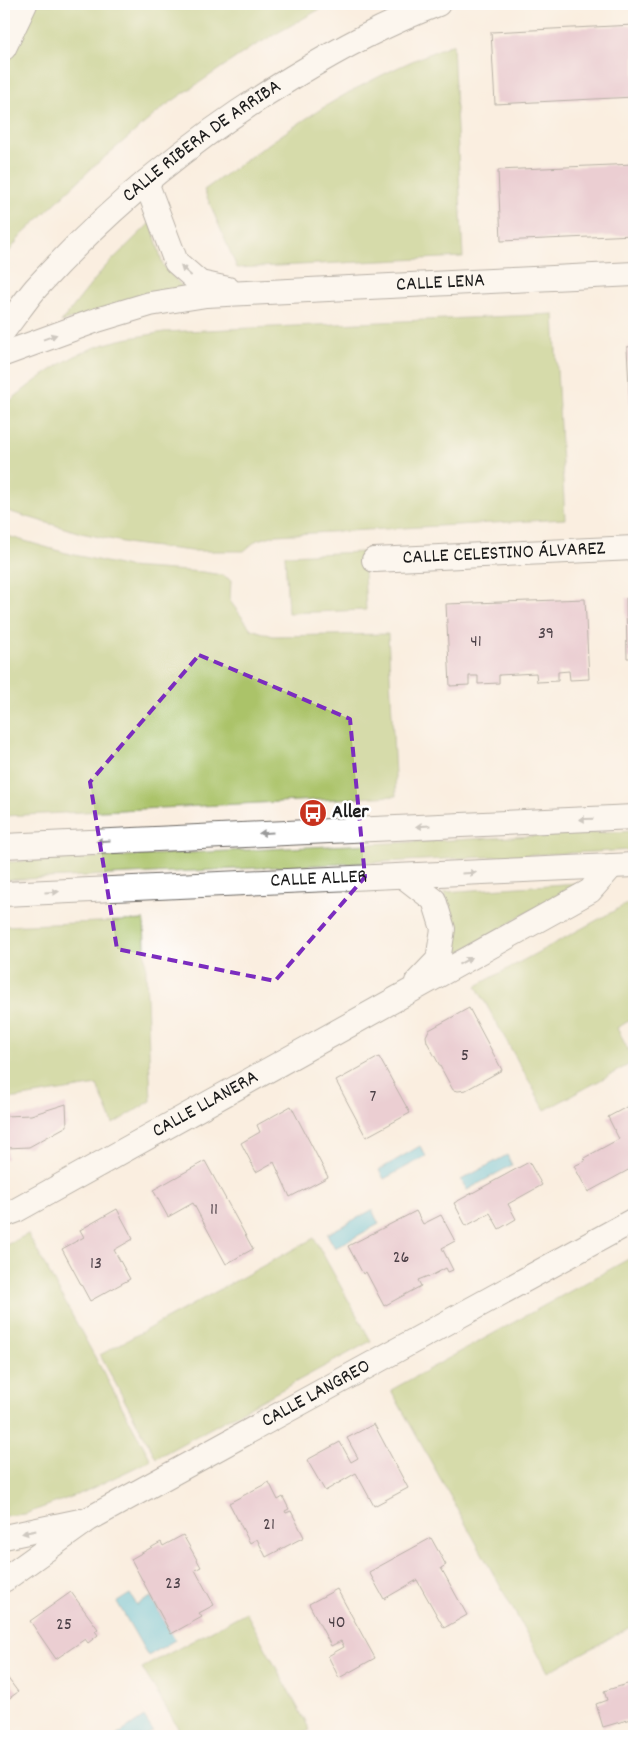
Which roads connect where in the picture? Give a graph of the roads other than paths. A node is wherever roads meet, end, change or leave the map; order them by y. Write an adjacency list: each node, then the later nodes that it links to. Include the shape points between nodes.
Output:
1 (25, 4): 3 (street)
2 (438, 4): 4 (street, CALLE RIBERA DE ARRIBA, via 398,19 348,44 285,82 232,115)
3 (4, 48)
4 (146, 182): 6 (street, CALLE LENA, one-way to 4, via 200,283 176,262); 7 (street, CALLE RIBERA DE ARRIBA, via 101,220 35,289)
5 (634, 274): 6 (street, CALLE LENA)
6 (247, 293): 8 (street, CALLE LENA, one-way to 6, via 150,304 206,295)
7 (4, 330)
8 (4, 354)
9 (634, 548): 10 (street, CALLE CELESTINO ÁLVAREZ)
10 (374, 560)
11 (634, 817): 12 (street, one-way to 12)
12 (4, 846)
13 (623, 866): 14 (street, CALLE ALLER, one-way to 13); 16 (street, CALLE LLANERA, one-way to 13, via 590,891)
14 (403, 876): 15 (street, CALLE ALLER, one-way to 14); 16 (street, CALLE LLANERA, via 434,900 443,929 438,960)
15 (4, 894)
16 (407, 993): 17 (street, CALLE LLANERA)
17 (4, 1215)
18 (634, 1220): 19 (street, CALLE LANGREO)
19 (89, 1519): 20 (street, one-way to 20); 21 (street, CALLE LANGREO)
20 (4, 1537)
21 (4, 1580)

